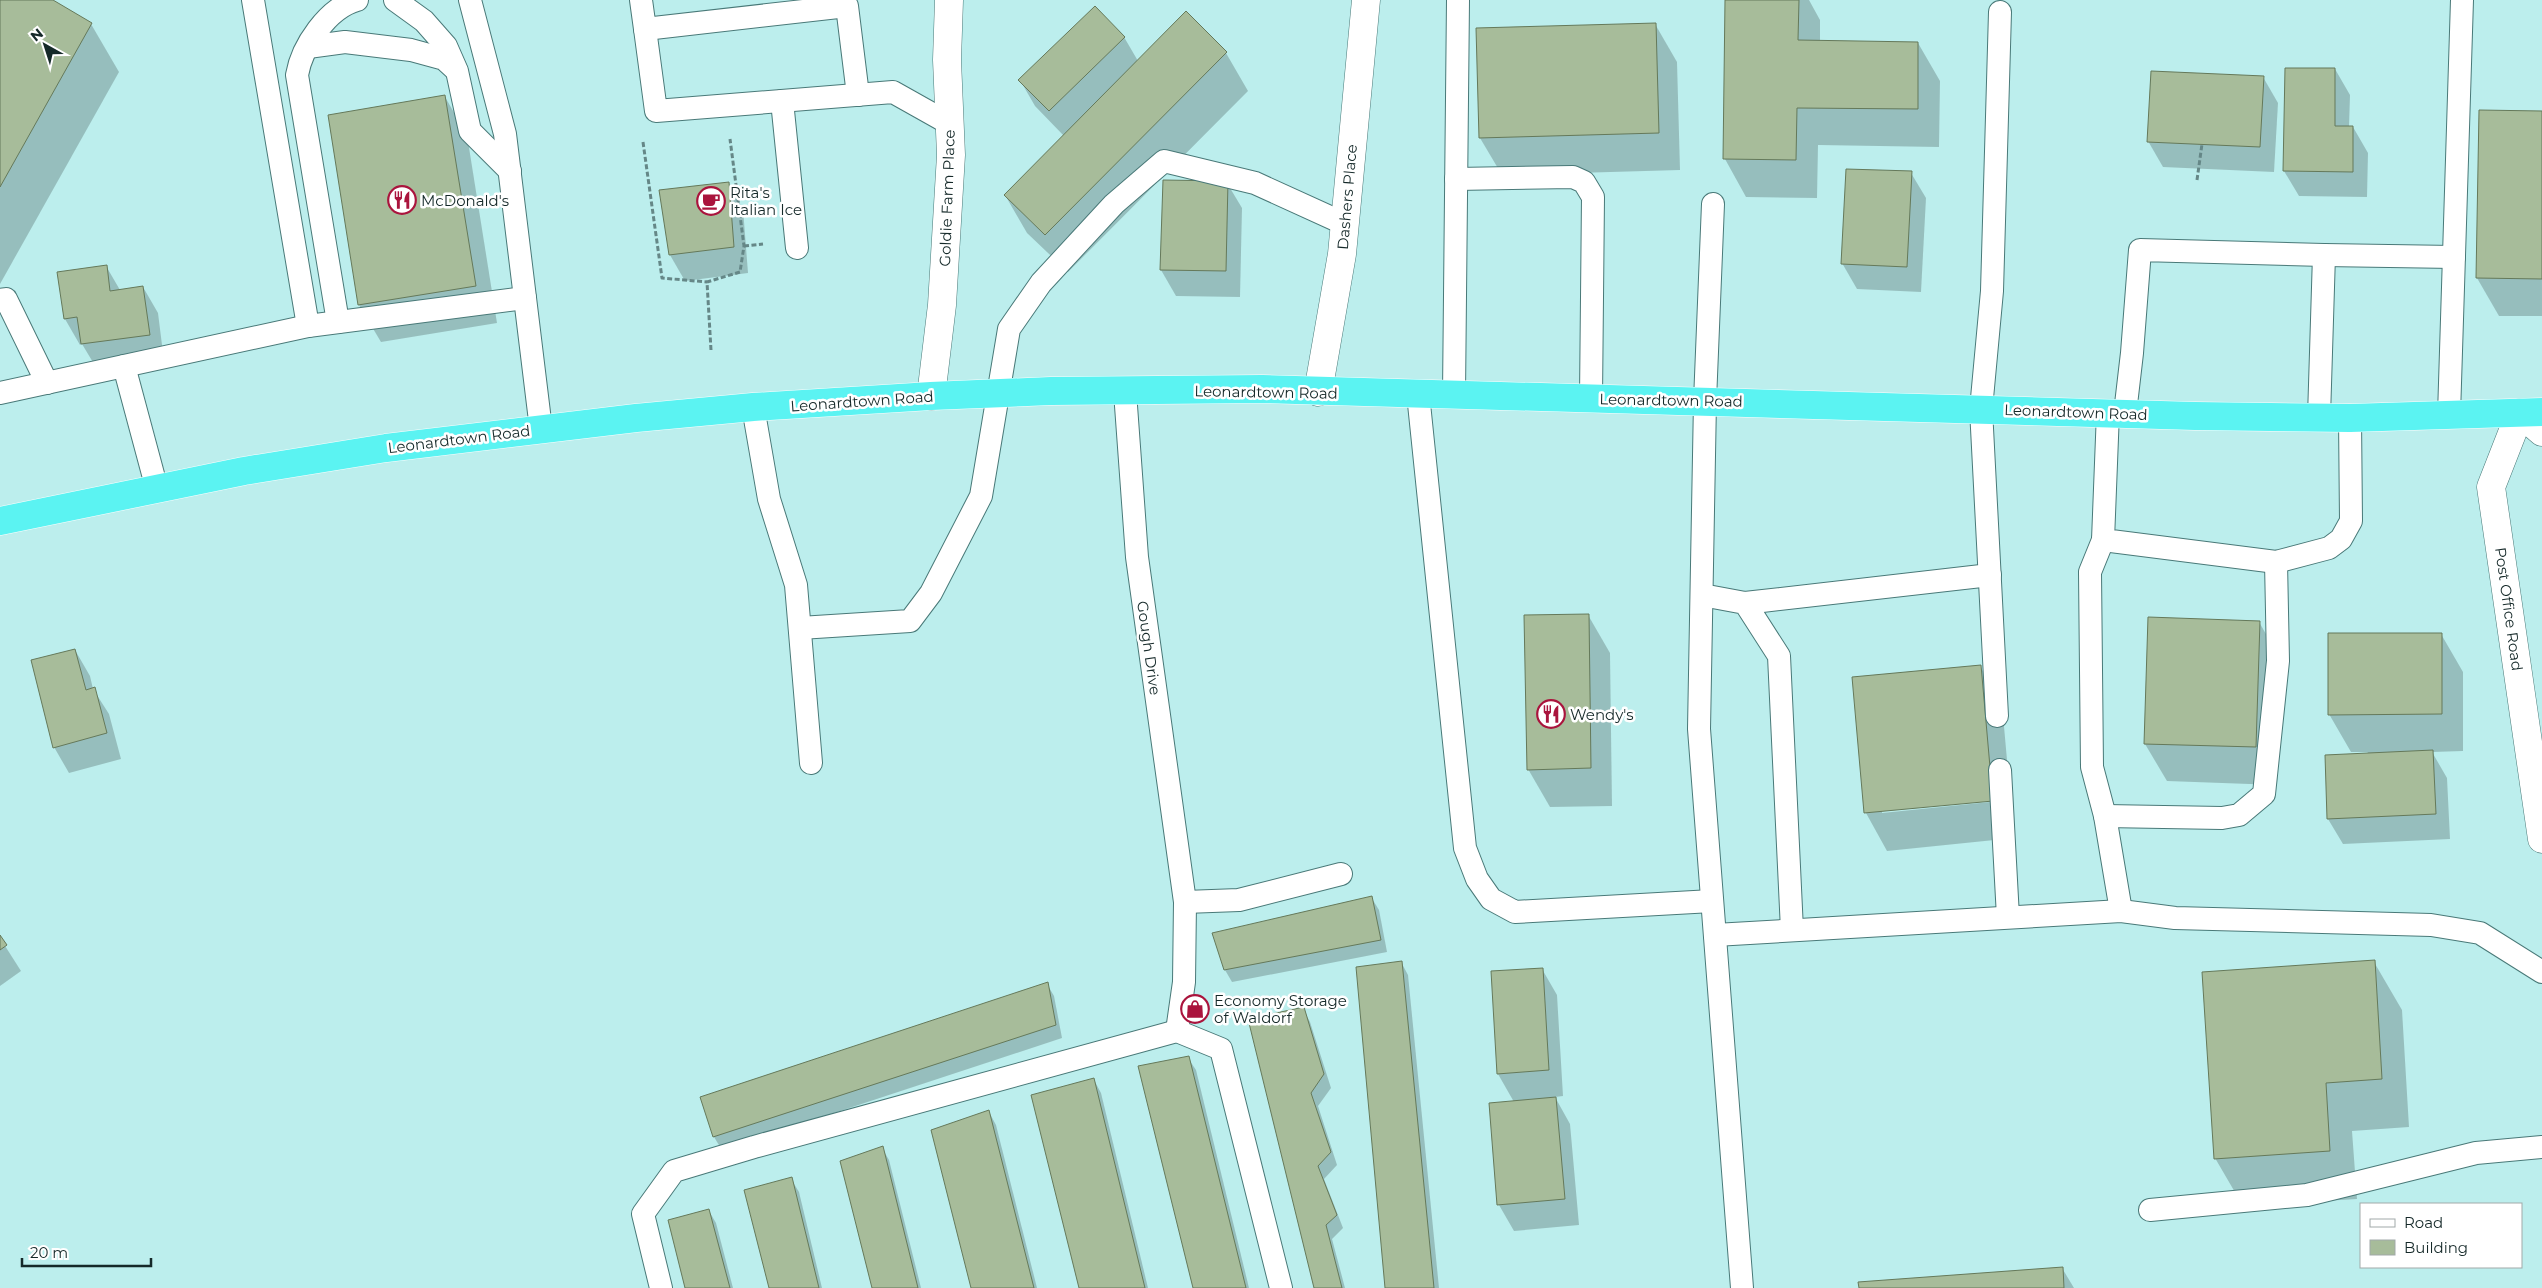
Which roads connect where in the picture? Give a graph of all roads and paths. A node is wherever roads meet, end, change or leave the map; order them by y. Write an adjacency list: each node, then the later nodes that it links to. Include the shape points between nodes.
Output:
1 (253, 0): 32 (lane)
2 (357, 0): 12 (lane, via 341,5 331,13)
3 (395, 0): 13 (lane, via 424,21 446,46)
4 (470, 0): 20 (lane, via 505,134)
5 (641, 0): 11 (lane)
6 (950, 0): 18 (street, Goldie Farm Place, via 947,60)
7 (1366, 0): 24 (street, Dashers Place)
8 (1458, 0): 21 (lane)
9 (2462, 0): 27 (lane)
10 (2000, 12): 46 (lane, via 1992,291)
11 (645, 30): 14 (lane, via 847,6); 17 (lane)
12 (308, 46): 13 (lane, via 344,42 411,50 444,59); 31 (lane, via 298,75)
13 (457, 70): 20 (lane, via 470,131)
14 (858, 95): 15 (lane); 18 (lane, via 893,92)
15 (782, 100): 16 (lane); 25 (lane)
16 (726, 105): 17 (lane); 28 (path, via 744,246 740,272)
17 (656, 111): 28 (path, via 643,143 662,278)
18 (950, 124): 42 (street, Goldie Farm Place, via 942,305)
19 (2202, 144): 22 (path)
20 (510, 171): 29 (lane)
21 (1456, 179): 41 (lane); 43 (lane, via 1573,177 1584,182 1593,197)
22 (2196, 180)
23 (1713, 204): 44 (lane)
24 (1345, 224): 37 (street, Dashers Place); 39 (lane, via 1255,183 1164,161 1114,204 1041,283 1009,329)
25 (797, 248)
26 (2324, 255): 27 (lane); 47 (lane, via 2140,250 2132,353); 50 (lane)
27 (2454, 257): 49 (lane)
28 (707, 282): 33 (path)
29 (525, 298): 31 (lane); 52 (lane)
30 (0, 300): 35 (lane, via 6,299)
31 (338, 322): 32 (lane)
32 (308, 326): 34 (lane)
33 (711, 350)
34 (124, 366): 35 (lane); 54 (lane)
35 (48, 383): 38 (lane)
36 (1125, 392): 37 (highway, Leonardtown Road); 39 (highway, Leonardtown Road); 69 (lane, Gough Drive, via 1137,557)
37 (1318, 392): 40 (highway, Leonardtown Road)
38 (0, 393)
39 (998, 394): 42 (highway, Leonardtown Road); 61 (lane, via 981,496 931,593 910,621)
40 (1418, 394): 41 (highway, Leonardtown Road); 68 (lane, via 1466,848 1477,879 1491,899 1515,912)
41 (1454, 394): 43 (highway, Leonardtown Road)
42 (931, 396): 45 (highway, Leonardtown Road)
43 (1591, 398): 44 (highway, Leonardtown Road)
44 (1705, 401): 46 (highway, Leonardtown Road); 59 (lane)
45 (754, 407): 52 (highway, Leonardtown Road); 61 (lane, via 770,499 796,585)
46 (1981, 409): 47 (highway, Leonardtown Road); 58 (lane)
47 (2116, 413): 50 (highway, Leonardtown Road); 56 (lane)
48 (2531, 413): 49 (highway, Leonardtown Road); 53 (street); 66 (street, Post Office Road, via 2491,487)
49 (2449, 415): 51 (highway, Leonardtown Road)
50 (2319, 417): 51 (highway, Leonardtown Road)
51 (2350, 418): 57 (lane, via 2351,521 2341,539 2329,548)
52 (541, 429): 54 (highway, Leonardtown Road, via 386,448)
53 (2542, 432)
54 (157, 489): 55 (highway, Leonardtown Road)
55 (0, 521)
56 (2103, 540): 57 (lane); 65 (lane, via 2090,572 2092,766)
57 (2276, 562): 65 (lane, via 2278,661 2264,794 2252,807 2238,815 2222,818)
58 (1990, 575): 60 (lane); 62 (lane)
59 (1702, 595): 60 (lane); 68 (lane, via 1699,728)
60 (1745, 603): 72 (lane, via 1779,656)
61 (800, 628): 63 (lane)
62 (1997, 716)
63 (811, 763)
64 (2000, 770): 71 (lane)
65 (2105, 816): 70 (lane)
66 (2542, 839)
67 (1341, 874): 69 (lane, via 1239,900)
68 (1712, 901): 73 (lane)
69 (1185, 902): 75 (lane, Gough Drive, via 1184,982)
70 (2121, 911): 71 (lane); 74 (lane, via 2175,918 2431,925 2480,933)
71 (2008, 917): 72 (lane)
72 (1792, 930): 73 (lane)
73 (1715, 935): 80 (lane)
74 (2542, 972)
75 (1177, 1031): 78 (lane, via 674,1171 643,1214); 79 (lane, via 1221,1049)
76 (2542, 1147): 77 (lane, via 2476,1153 2306,1195)
77 (2150, 1210)
78 (661, 1288)
79 (1281, 1288)
80 (1742, 1288)

